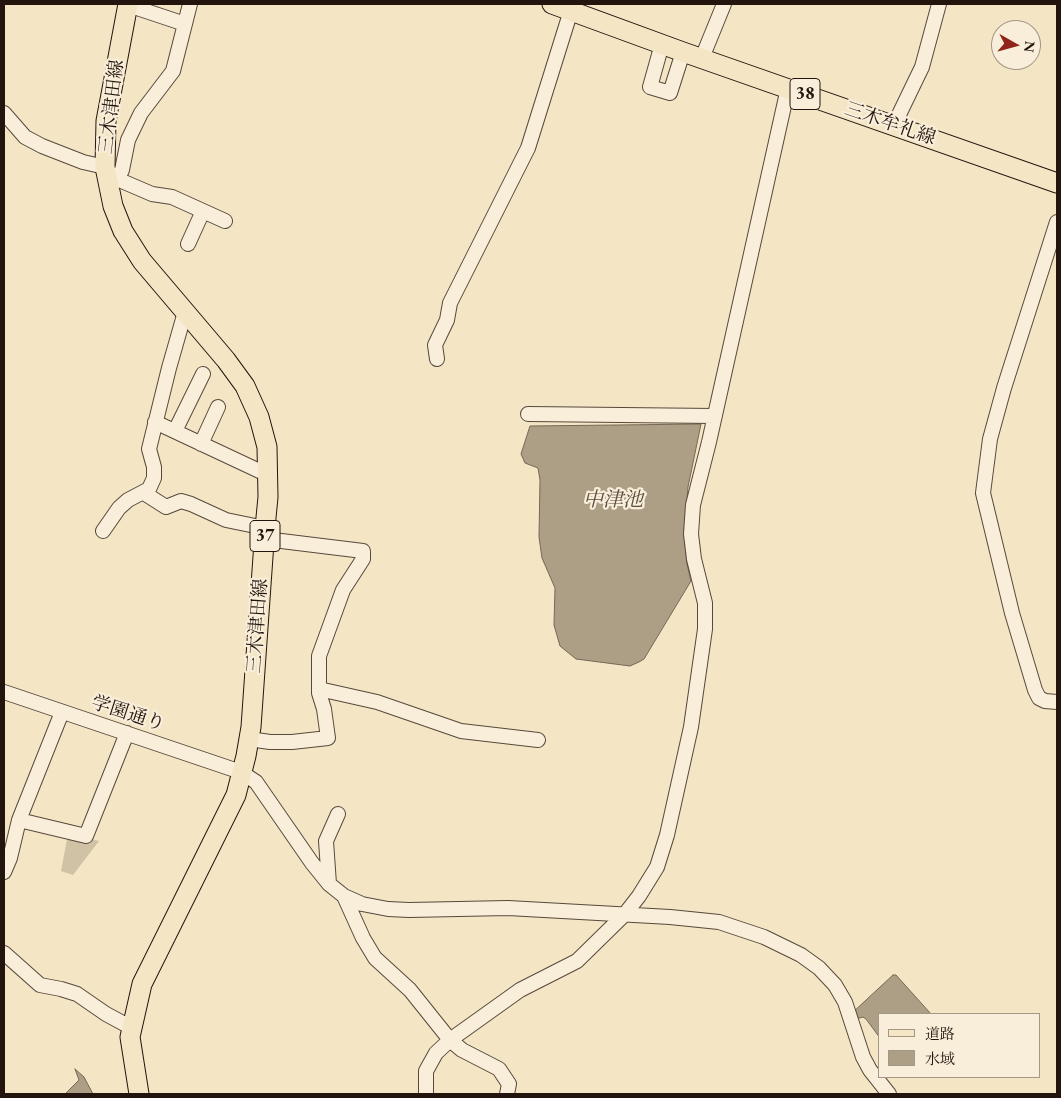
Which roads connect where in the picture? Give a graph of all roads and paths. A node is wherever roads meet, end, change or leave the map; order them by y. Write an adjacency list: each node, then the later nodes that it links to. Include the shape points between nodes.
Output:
1 (128, 4): 7 (street); 14 (main road, 三木津田線 / 37, via 106,121)
2 (190, 4): 7 (street)
3 (552, 4): 6 (main road, 三木牟礼線 / 38)
4 (724, 4): 10 (street)
5 (939, 4): 13 (street, via 922,67)
6 (572, 7): 8 (main road, 三木牟礼線 / 38); 21 (street, via 528,148 450,303 436,345)
7 (185, 24): 14 (street, via 173,71 141,114 128,140 122,170)
8 (662, 44): 9 (main road, 三木牟礼線 / 38); 9 (street, via 650,87 670,93)
9 (683, 52): 10 (main road, 三木牟礼線 / 38)
10 (702, 58): 11 (main road, 三木牟礼線 / 38)
11 (788, 88): 13 (main road, 三木牟礼線 / 38); 25 (street)
12 (4, 113): 14 (street, via 25,137)
13 (894, 125): 15 (main road, 三木牟礼線 / 38)
14 (110, 176): 16 (street); 20 (main road, 三木津田線 / 37, via 113,206 123,231 142,261)
15 (1057, 183)
16 (203, 211): 17 (street); 19 (street)
17 (225, 221)
18 (1057, 222): 35 (street, via 990,439 983,494 1035,690 1039,698)
19 (188, 244)
20 (186, 312): 26 (street); 29 (main road, 三木津田線 / 37, via 245,386 259,417 267,447)
21 (437, 359)
22 (203, 374): 27 (street)
23 (218, 407): 28 (street)
24 (528, 414): 25 (street)
25 (715, 416): 46 (street, via 693,505 691,534 705,603 705,629 691,727 657,867)
26 (155, 422): 27 (street); 30 (street, via 149,449 154,478)
27 (175, 432): 28 (street)
28 (201, 444): 29 (street)
29 (268, 475): 32 (main road, 三木津田線 / 37)
30 (144, 493): 31 (street, via 119,508); 32 (street, via 166,507 180,501)
31 (103, 531)
32 (265, 533): 33 (street, via 363,550 363,559 343,590 319,656); 38 (main road, 三木津田線 / 37)
33 (319, 689): 38 (street, via 328,738 292,742); 39 (street, via 377,702 461,732)
34 (4, 692): 36 (street, 学園通り)
35 (1057, 702)
36 (62, 712): 37 (street, 学園通り); 42 (street)
37 (127, 733): 40 (street, 学園通り); 42 (street, via 86,836)
38 (249, 739): 40 (main road, 三木津田線 / 37)
39 (538, 740)
40 (241, 772): 44 (street, via 256,782); 48 (main road, 三木津田線 / 37, via 236,795 142,984)
41 (338, 814): 44 (street, via 326,841)
42 (19, 820): 43 (street)
43 (4, 872)
44 (328, 884): 45 (street)
45 (344, 896): 46 (street, via 362,904 388,909 508,908); 49 (street, via 375,958 410,990)
46 (625, 914): 49 (street, via 578,960 520,990); 53 (street, via 697,919 741,928 801,955 820,968 835,985 845,1002 863,1057)
47 (4, 953): 48 (street, via 40,985 76,994)
48 (132, 1028): 50 (main road, 三木津田線 / 37, via 130,1037)
49 (450, 1040): 51 (street, via 436,1053 426,1071); 52 (street, via 499,1069 509,1084)
50 (139, 1094)
51 (426, 1094)
52 (507, 1094)
53 (889, 1094)

